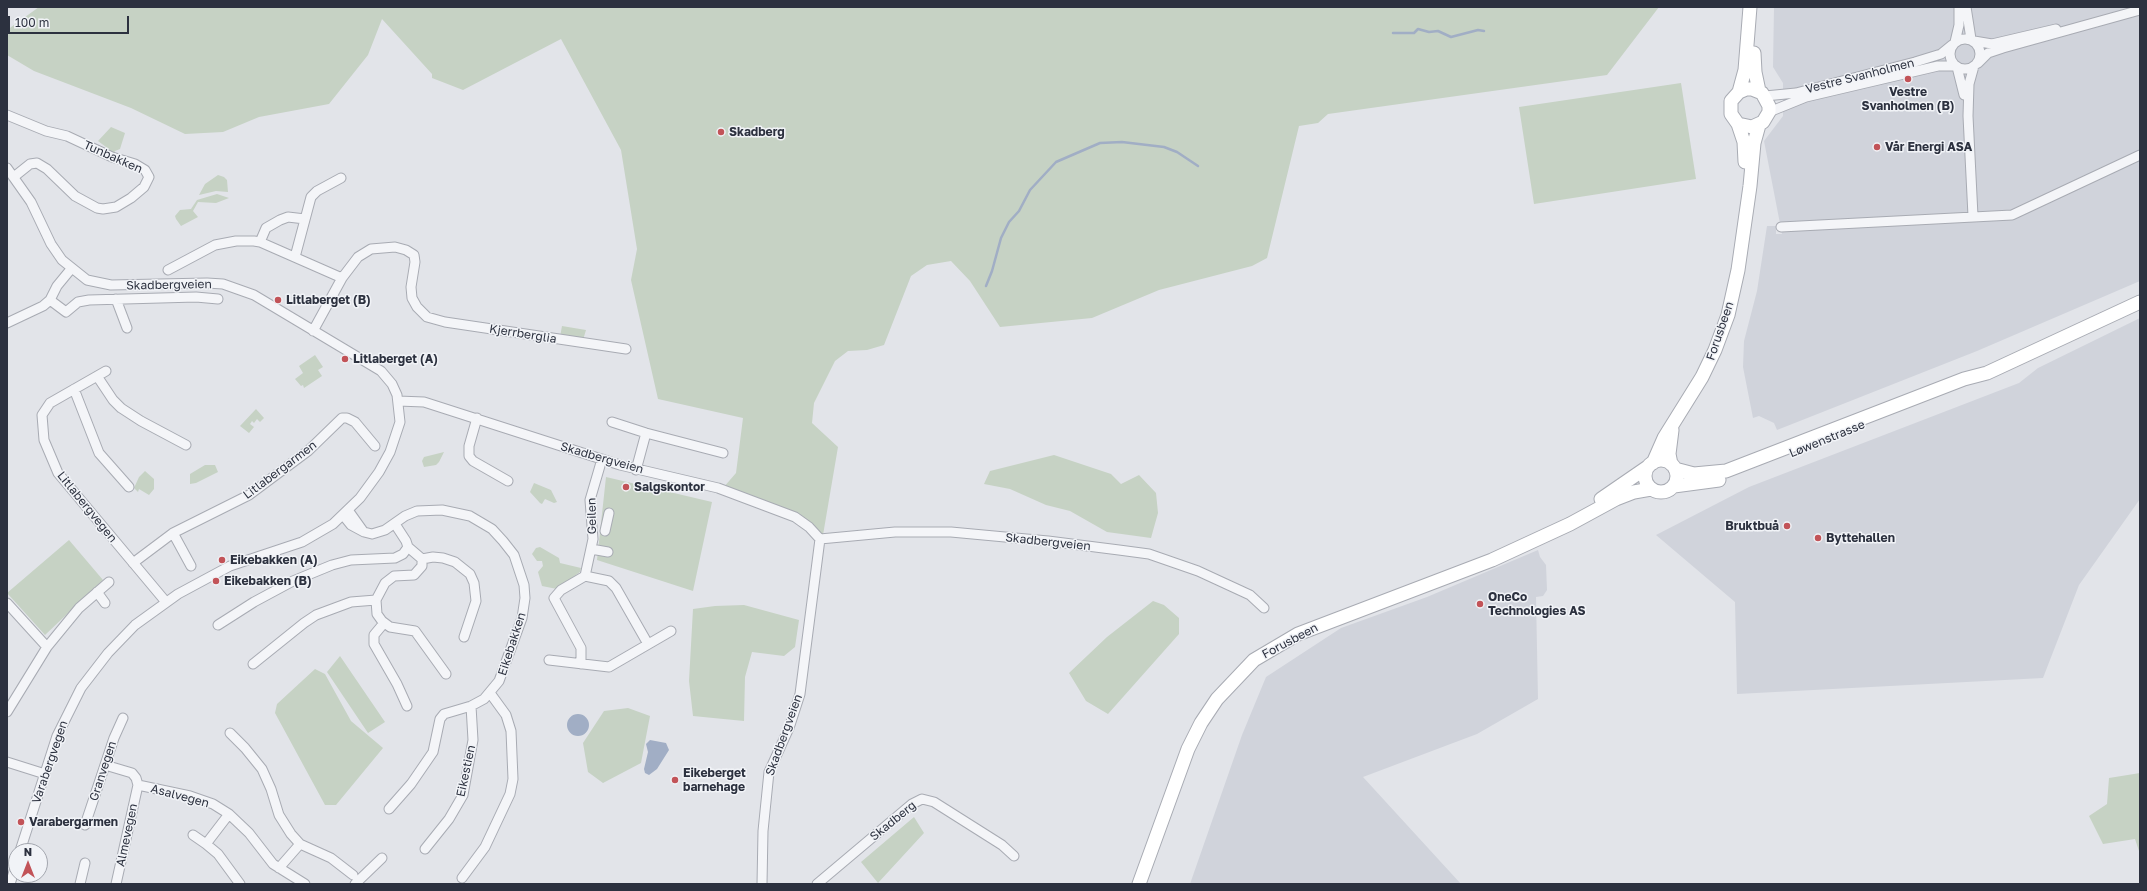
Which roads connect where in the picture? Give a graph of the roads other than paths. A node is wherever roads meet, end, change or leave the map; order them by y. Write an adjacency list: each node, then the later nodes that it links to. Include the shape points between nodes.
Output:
1 (1750, 7): 11 (main road, via 1746,70)
2 (1753, 7): 12 (main road, via 1755,72)
3 (1959, 7): 8 (street, via 1959,25)
4 (1966, 7): 7 (street)
5 (2140, 10): 6 (street)
6 (2085, 24): 7 (street, via 2042,31 1992,44); 9 (street, via 1993,51)
7 (1972, 40): 8 (street, via 1965,38); 9 (street, via 1980,49 1980,58)
8 (1954, 44): 10 (street, via 1950,54); 12 (street, Vestre Svanholmen, via 1941,54 1796,93)
9 (1976, 64): 10 (street, via 1966,69); 15 (street, via 1969,84)
10 (1957, 67): 13 (street, Vestre Svanholmen, via 1938,66 1835,90 1793,101); 15 (street)
11 (1739, 92): 12 (main road, via 1752,89); 16 (main road, via 1732,101 1730,110)
12 (1762, 93): 13 (main road, via 1768,101)
13 (1769, 112): 17 (main road, via 1764,122)
14 (7, 114): 20 (street, Tunbakken, via 135,164 145,170 149,177 144,187 131,198 103,209 80,199 37,163 30,164)
15 (1968, 116): 22 (street)
16 (1738, 124): 17 (main road, via 1752,127); 25 (main road, Forusbeen, via 1744,148)
17 (1759, 125): 25 (main road, Forusbeen, via 1754,143)
18 (2140, 155): 22 (street, via 2012,215)
19 (7, 168): 20 (street, Skadbergveien)
20 (15, 176): 28 (street, Skadbergveien, via 51,244)
21 (342, 178): 23 (street, via 312,195)
22 (1973, 216): 24 (street)
23 (305, 218): 26 (street, via 288,217 280,220 266,228); 27 (street)
24 (1781, 227)
25 (1744, 228): 46 (main road, Forusbeen, via 1735,285 1721,335 1702,377)
26 (260, 242): 27 (street); 29 (street, via 236,241 215,245)
27 (295, 257): 30 (street)
28 (71, 269): 33 (street, via 57,286); 37 (street, Skadbergveien, via 87,280 111,285 223,284 254,295)
29 (168, 270)
30 (342, 278): 37 (street); 38 (street, Kjerrberglia, via 351,264 365,252 385,247 406,250 415,259 411,293 414,303 427,317 445,322)
31 (116, 299): 32 (street); 33 (street, via 82,300 66,312); 36 (street, Skadbergveien)
32 (218, 299)
33 (50, 300): 35 (street, via 35,311)
34 (2140, 302): 41 (main road, Løwenstrasse)
35 (7, 323)
36 (127, 328)
37 (313, 331): 43 (street, Skadbergveien, via 381,372 392,384)
38 (626, 349)
39 (106, 371): 40 (street, Litlabergvegen)
40 (97, 376): 42 (street, Litlabergvegen); 48 (street, via 121,408)
41 (1975, 377): 53 (main road, Løwenstrasse, via 1964,379 1726,471 1694,474); 56 (main road, Løwenstrasse, via 1966,384 1732,476 1709,482)
42 (74, 389): 57 (street, via 99,453); 70 (street, Litlabergvegen, via 50,403 42,415 42,431 50,457 58,473)
43 (399, 404): 44 (street, Skadbergveien, via 424,402); 60 (street, Varabergvegen, via 399,428 390,452 370,484)
44 (477, 418): 51 (street, Skadbergveien); 55 (street, via 469,446 469,456 473,461)
45 (612, 422): 47 (street)
46 (1673, 426): 52 (main road, Forusbeen); 53 (main road, Forusbeen, via 1669,454)
47 (646, 433): 50 (street); 54 (street)
48 (186, 445)
49 (375, 446): 64 (street, Litlabergarmen, via 355,422 342,418 308,450 249,495)
50 (723, 453)
51 (602, 459): 54 (street, Skadbergveien); 67 (street, Geilen, via 590,500 593,531)
52 (1651, 464): 53 (main road, via 1659,460); 58 (main road, via 1645,475); 62 (main road, Forusbeen)
53 (1673, 467): 56 (main road, via 1677,475)
54 (636, 470): 65 (street, Skadbergveien, via 672,476 738,494 794,517 809,527)
55 (508, 481)
56 (1674, 486): 58 (main road, via 1662,492)
57 (129, 487)
58 (1651, 489): 62 (main road, Forusbeen, via 1626,494)
59 (609, 512): 63 (street, Geilen)
60 (345, 513): 61 (street, Eikebakken, via 364,532 372,534); 76 (street, Varabergvegen, via 302,542 230,566)
61 (395, 524): 66 (street); 90 (street, Eikebakken, via 417,511 457,512 470,516 492,529 514,555 524,592 522,618 505,669)
62 (1562, 526): 120 (main road, Forusbeen, via 1492,560 1298,634 1254,660 1217,699 1201,723 1188,749)
63 (605, 531)
64 (173, 534): 70 (street, Litlabergarmen, via 158,542); 71 (street)
65 (820, 539): 79 (street, Skadbergveien, via 895,532 952,532 1149,554 1198,571 1250,595); 118 (street, Skadbergveien, via 800,694 789,728 768,772)
66 (408, 547): 69 (street); 81 (street, via 403,554 395,558 351,560 293,580)
67 (591, 549): 68 (street, Geilen); 72 (street, Geilen)
68 (608, 552)
69 (422, 559): 75 (street, via 422,568 418,573 390,579 381,588); 83 (street, via 444,558 455,562 470,574 476,601)
70 (133, 563): 76 (street, Litlabergvegen)
71 (191, 566)
72 (585, 576): 84 (street, via 609,582 616,588); 88 (street, via 561,590 554,598 582,648)
73 (109, 582): 74 (street)
74 (97, 592): 78 (street); 85 (street, via 79,608)
75 (376, 600): 80 (street, via 377,614); 87 (street, via 351,602 316,615)
76 (166, 602): 98 (street, Varabergvegen, via 122,637 86,682 57,736)
77 (7, 603): 85 (street)
78 (105, 603)
79 (1264, 608)
80 (384, 623): 89 (street, via 390,627 415,631); 91 (street, via 374,635 374,644)
81 (218, 625)
82 (671, 631): 84 (street)
83 (464, 637)
84 (648, 644): 88 (street, via 609,667)
85 (47, 647): 93 (street)
86 (549, 660): 88 (street)
87 (254, 664)
88 (581, 664)
89 (446, 674)
90 (490, 693): 92 (street, Eikebakken); 112 (street, via 506,715 511,731 510,794 485,847)
91 (407, 706)
92 (471, 706): 100 (street, Eikebakken, via 444,714 440,719 430,757); 107 (street, Eikestien, via 473,740 463,795 449,819)
93 (7, 712)
94 (124, 718): 97 (street, Granvegen)
95 (230, 733): 106 (street, via 262,769 279,815)
96 (7, 762): 98 (street)
97 (105, 765): 99 (street, Asalvegen, via 132,773); 102 (street, Granvegen)
98 (45, 774): 104 (street, Varabergvegen)
99 (138, 785): 101 (street, Asalvegen, via 198,799 213,804); 115 (street, Almevegen)
100 (389, 809)
101 (229, 814): 105 (street); 111 (street, Asalvegen, via 249,833 267,858)
102 (85, 825)
103 (193, 835): 105 (street)
104 (23, 843)
105 (206, 844): 116 (street, via 218,854)
106 (300, 844): 111 (street); 113 (street, via 331,858)
107 (425, 849)
108 (1014, 856): 119 (street, Skadberg, via 1002,845 934,802 922,799 912,804)
109 (382, 858): 113 (street)
110 (85, 863): 114 (street)
111 (278, 868): 117 (street, Asalvegen)
112 (462, 878)
113 (354, 879)
114 (80, 884)
115 (116, 884)
116 (240, 884)
117 (305, 884)
118 (762, 884)
119 (817, 884)
120 (1139, 884)

